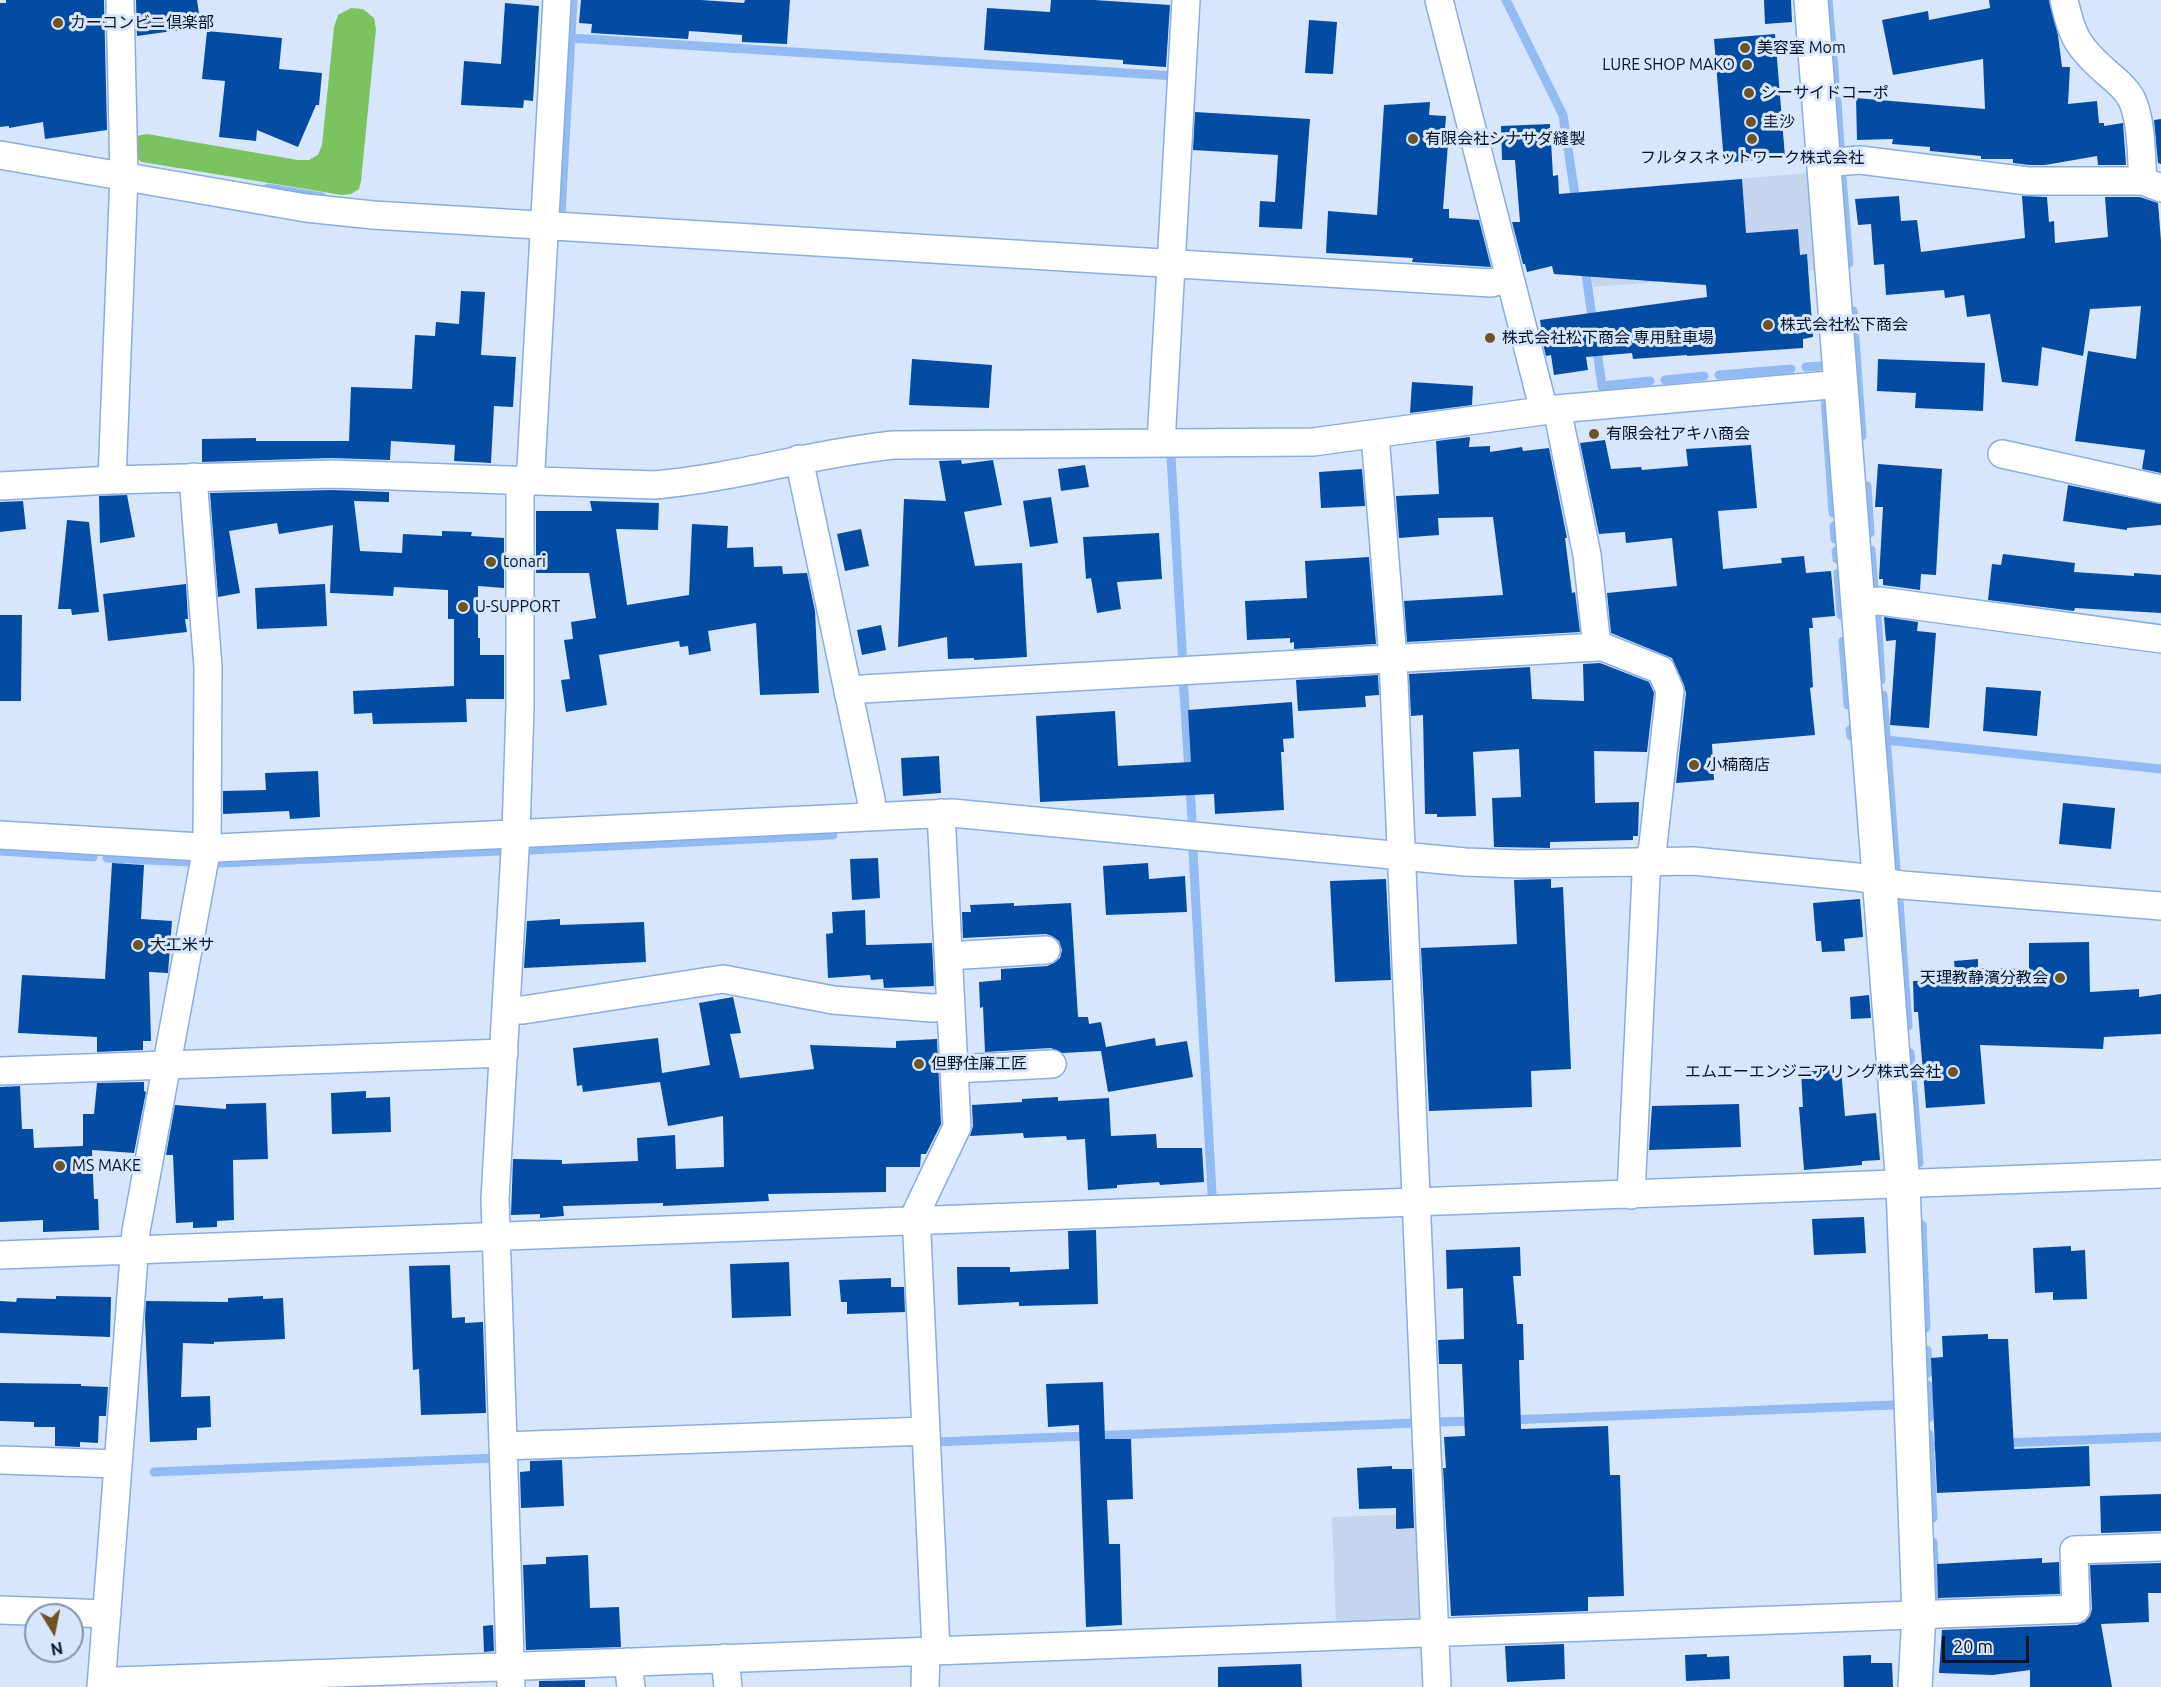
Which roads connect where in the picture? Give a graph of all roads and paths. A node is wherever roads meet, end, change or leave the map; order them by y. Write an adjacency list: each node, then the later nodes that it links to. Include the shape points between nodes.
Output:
1 (120, 0): 9 (street)
2 (558, 0): 11 (street)
3 (1186, 0): 12 (street)
4 (1439, 0): 13 (street)
5 (1811, 0): 8 (street)
6 (2064, 0): 10 (street, via 2080,47 2130,95)
7 (0, 155): 9 (street)
8 (1824, 163): 10 (street, via 1860,160 2028,181); 14 (street)
9 (124, 176): 11 (street, via 340,212); 21 (street)
10 (2152, 184)
11 (544, 226): 12 (street); 22 (street, via 531,468)
12 (1171, 264): 13 (street, via 1491,283); 17 (street)
13 (1510, 278): 15 (street)
14 (1841, 384): 15 (street); 25 (street)
15 (1550, 410): 16 (street); 27 (street, via 1587,555)
16 (1375, 435): 17 (street, via 1313,442); 28 (street)
17 (1161, 443): 19 (street, via 915,444 859,448)
18 (2002, 454): 24 (street)
19 (798, 459): 22 (street, via 708,479 655,485); 29 (street)
20 (192, 477): 21 (street); 22 (street, via 332,474); 34 (street, via 208,666)
21 (112, 480): 23 (street)
22 (525, 480): 32 (street, via 520,493)
23 (0, 486)
24 (2161, 489)
25 (1858, 603): 26 (street, via 1880,601); 37 (street)
26 (2161, 639)
27 (1597, 647): 28 (street); 36 (street, via 1661,670 1670,691)
28 (1393, 659): 29 (street); 35 (street)
29 (848, 692): 31 (street)
30 (941, 813): 31 (street); 35 (street); 40 (street)
31 (872, 816): 32 (street)
32 (516, 833): 34 (street); 42 (street)
33 (0, 835): 34 (street)
34 (207, 847): 45 (street)
35 (1402, 855): 36 (street, via 1492,863); 51 (street)
36 (1649, 861): 37 (street, via 1727,863); 50 (street)
37 (1880, 882): 38 (street); 49 (street)
38 (2161, 906)
39 (1046, 950): 40 (street)
40 (948, 956): 41 (street)
41 (951, 1007): 42 (street, via 833,1000 723,979 523,1010); 46 (street)
42 (506, 1009): 43 (street)
43 (504, 1053): 45 (street); 53 (street)
44 (1052, 1064): 46 (street)
45 (167, 1065): 47 (street); 54 (street)
46 (954, 1069): 52 (street, via 957,1127 916,1213)
47 (0, 1071)
48 (2161, 1174): 49 (street)
49 (1903, 1185): 50 (street); 63 (street)
50 (1631, 1195): 51 (street)
51 (1417, 1203): 52 (street); 64 (street)
52 (916, 1221): 53 (street); 56 (street)
53 (496, 1236): 54 (street); 57 (street)
54 (135, 1250): 55 (street); 59 (street)
55 (0, 1255)
56 (926, 1431): 57 (street); 65 (street)
57 (504, 1446): 68 (street)
58 (0, 1460): 59 (street)
59 (118, 1464): 62 (street)
60 (2161, 1547): 63 (street, via 2074,1550 2076,1609)
61 (0, 1610): 62 (street)
62 (106, 1614): 70 (street)
63 (1919, 1614): 64 (street); 74 (street)
64 (1435, 1632): 65 (street); 73 (street)
65 (931, 1650): 66 (street); 72 (street)
66 (725, 1658): 67 (street); 71 (street)
67 (629, 1674): 68 (street)
68 (511, 1677): 69 (street)
69 (364, 1679): 70 (street)
70 (102, 1683)
71 (728, 1687)
72 (925, 1687)
73 (1437, 1687)
74 (1915, 1687)

